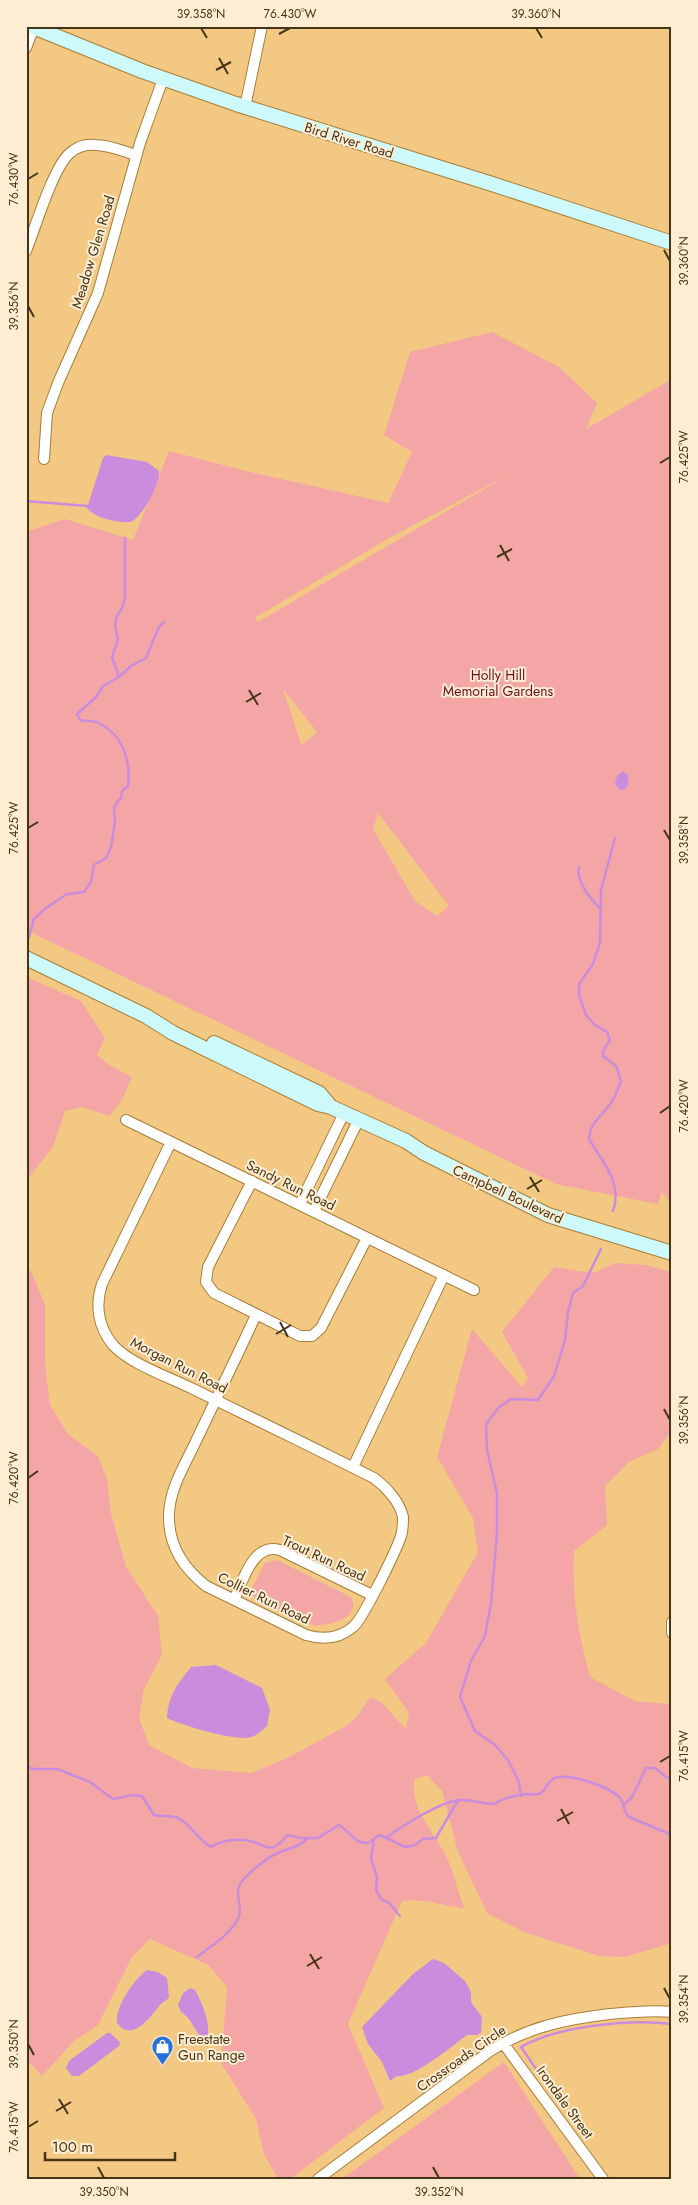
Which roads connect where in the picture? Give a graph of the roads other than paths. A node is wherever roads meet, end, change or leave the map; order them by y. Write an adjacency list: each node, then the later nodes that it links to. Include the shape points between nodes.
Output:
1 (262, 26): 5 (street)
2 (32, 27): 3 (street); 4 (street, Bird River Road)
3 (26, 48)
4 (163, 79): 5 (street, Bird River Road); 6 (street, Meadow Glen Road)
5 (245, 107): 7 (street, Bird River Road)
6 (136, 155): 8 (street, via 96,144 69,153 53,182); 9 (street, Meadow Glen Road, via 98,293 47,414)
7 (672, 243)
8 (26, 251)
9 (44, 459)
10 (26, 958): 11 (street, Campbell Boulevard, via 318,1104)
11 (344, 1113): 12 (street, Campbell Boulevard); 17 (street)
12 (359, 1119): 14 (street, Campbell Boulevard); 18 (street)
13 (126, 1120): 15 (street, Sandy Run Road)
14 (406, 1141): 20 (street, Campbell Boulevard, via 427,1146 563,1212); 21 (street, Campbell Boulevard, via 548,1215)
15 (171, 1142): 16 (street, Sandy Run Road); 25 (street, Morgan Run Road, via 102,1284 99,1316 107,1337 122,1354)
16 (252, 1181): 17 (street, Sandy Run Road); 24 (street, via 208,1267 206,1277 214,1293)
17 (300, 1204): 18 (street, Sandy Run Road)
18 (314, 1211): 19 (street, Sandy Run Road)
19 (368, 1238): 22 (street, Sandy Run Road); 24 (street, via 316,1334 300,1336)
20 (672, 1244)
21 (672, 1253)
22 (444, 1275): 23 (street, Sandy Run Road); 26 (street)
23 (474, 1290)
24 (256, 1314): 25 (street, Collier Run Road)
25 (216, 1400): 26 (street, Morgan Run Road); 28 (street, Collier Run Road, via 174,1488 169,1524 176,1549 189,1570 206,1586)
26 (353, 1467): 27 (street, Collier Run Road, via 383,1484 398,1504 403,1518 400,1538)
27 (372, 1596): 28 (street, Collier Run Road, via 354,1627 340,1635 325,1638 306,1635); 28 (street, Trout Run Road, via 271,1548 255,1557)
28 (234, 1600)
29 (672, 1622): 30 (street)
30 (672, 1633)
31 (672, 2012): 32 (street, Crossroads Circle, via 635,2012 562,2020)
32 (503, 2043): 33 (street, Crossroads Circle); 34 (street, Irondale Street)
33 (318, 2179)
34 (603, 2179)

